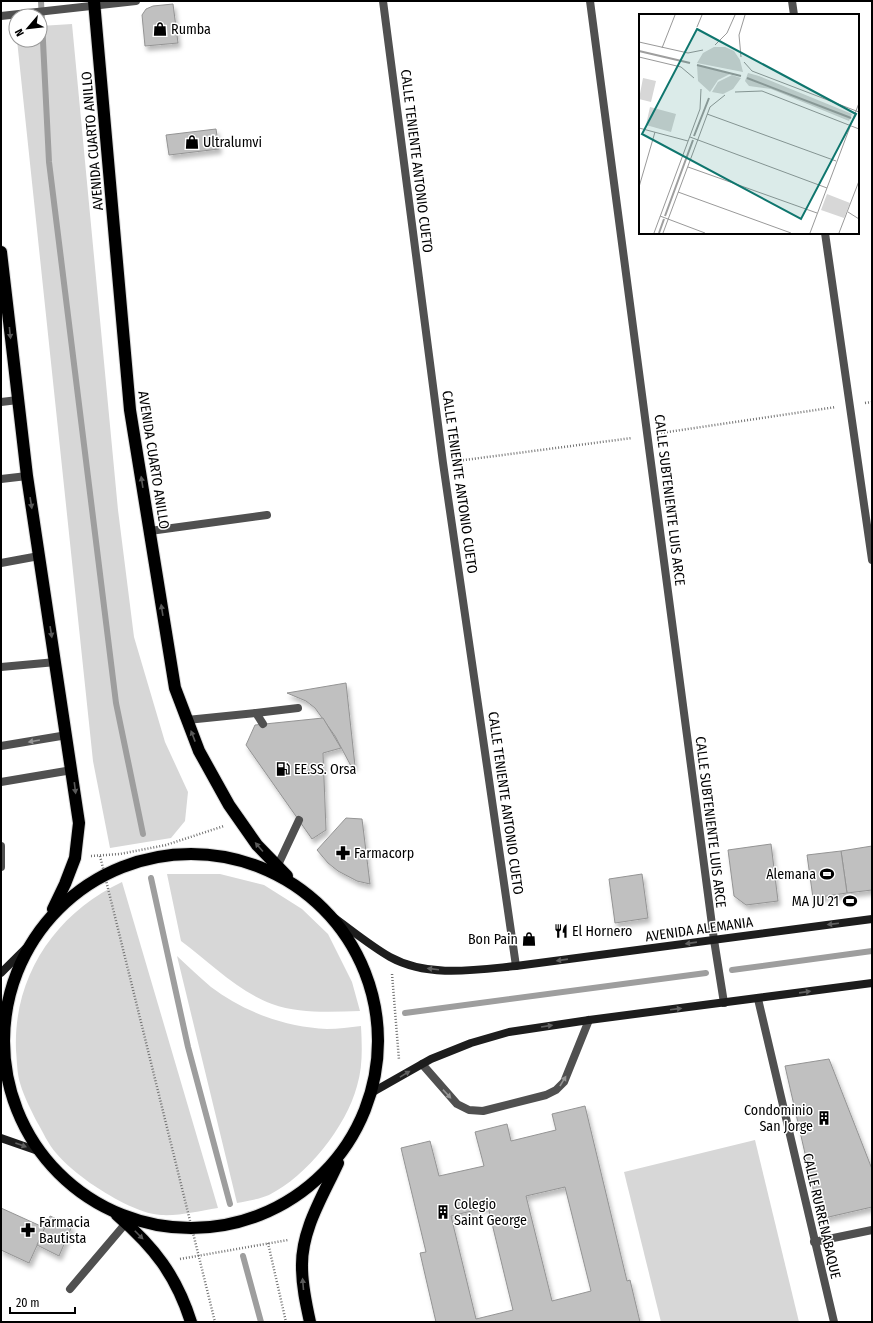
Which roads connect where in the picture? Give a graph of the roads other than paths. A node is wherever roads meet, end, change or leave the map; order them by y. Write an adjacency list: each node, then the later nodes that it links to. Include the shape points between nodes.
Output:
1 (136, 1): 5 (street)
2 (384, 1): 39 (street, CALLE TENIENTE ANTONIO CUETO, via 443,463)
3 (590, 1): 37 (street, CALLE SUBTENIENTE LUIS ARCE)
4 (792, 1): 6 (street)
5 (94, 4): 7 (street, via 74,9); 15 (highway, AVENIDA CUARTO ANILLO, one-way to 5, via 130,410)
6 (794, 14)
7 (2, 16)
8 (825, 234): 17 (street)
9 (1, 252): 10 (highway, one-way to 10)
10 (18, 400): 11 (street); 12 (highway)
11 (1, 402)
12 (27, 476): 13 (street); 16 (highway, one-way to 16)
13 (1, 479)
14 (267, 515): 15 (street)
15 (150, 531): 23 (highway, AVENIDA CUARTO ANILLO, one-way to 15, via 175,688)
16 (39, 556): 18 (street); 19 (highway, one-way to 19)
17 (872, 560)
18 (1, 563)
19 (56, 662): 20 (street); 25 (highway)
20 (1, 667)
21 (298, 708): 22 (street)
22 (256, 713): 23 (street); 24 (street)
23 (187, 720): 32 (highway, AVENIDA CUARTO ANILLO, one-way to 23, via 240,821 199,751)
24 (263, 724)
25 (67, 735): 26 (street, one-way to 26); 27 (highway)
26 (1, 746)
27 (72, 770): 28 (street); 35 (highway, one-way to 35, via 79,823 75,858 66,884)
28 (1, 782)
29 (299, 820): 32 (street)
30 (1, 846): 31 (street)
31 (1, 866)
32 (277, 867): 33 (highway, AVENIDA CUARTO ANILLO)
33 (296, 885): 34 (highway); 35 (highway, via 256,864 219,855 166,850 121,860 74,893)
34 (329, 914): 39 (main road, AVENIDA ALEMANIA, one-way to 34, via 458,972 421,968 390,957); 46 (highway, via 357,954 374,998 378,1046)
35 (48, 919): 38 (highway)
36 (872, 919): 37 (main road, AVENIDA ALEMANIA, one-way to 37)
37 (714, 942): 39 (main road, AVENIDA ALEMANIA, one-way to 39); 42 (street, CALLE SUBTENIENTE LUIS ARCE)
38 (30, 944): 40 (main road); 49 (highway, via 12,984 4,1027 6,1071 19,1114)
39 (516, 966)
40 (1, 973)
41 (872, 983): 43 (main road, one-way to 41)
42 (723, 999): 43 (main road); 44 (main road, one-way to 42)
43 (758, 999): 53 (street, CALLE RURRENABAQUE)
44 (589, 1020): 45 (main road, one-way to 44, via 471,1043 509,1032); 45 (street, one-way to 44, via 457,1104 469,1110 483,1111 546,1095 564,1082)
45 (422, 1064): 46 (main road, one-way to 45)
46 (371, 1093): 48 (highway)
47 (1, 1138): 49 (main road, one-way to 49)
48 (344, 1150): 50 (highway, via 318,1180 293,1198 252,1219 192,1229 150,1224); 56 (highway, one-way to 48, via 304,1299 301,1266 306,1237 310,1222)
49 (41, 1152): 50 (highway, via 72,1185)
50 (110, 1209): 51 (highway)
51 (126, 1223): 54 (street); 55 (highway, one-way to 55, via 163,1262 185,1303)
52 (872, 1230): 53 (street)
53 (814, 1242): 57 (street, CALLE RURRENABAQUE)
54 (70, 1289)
55 (191, 1322)
56 (310, 1322)
57 (834, 1322)

